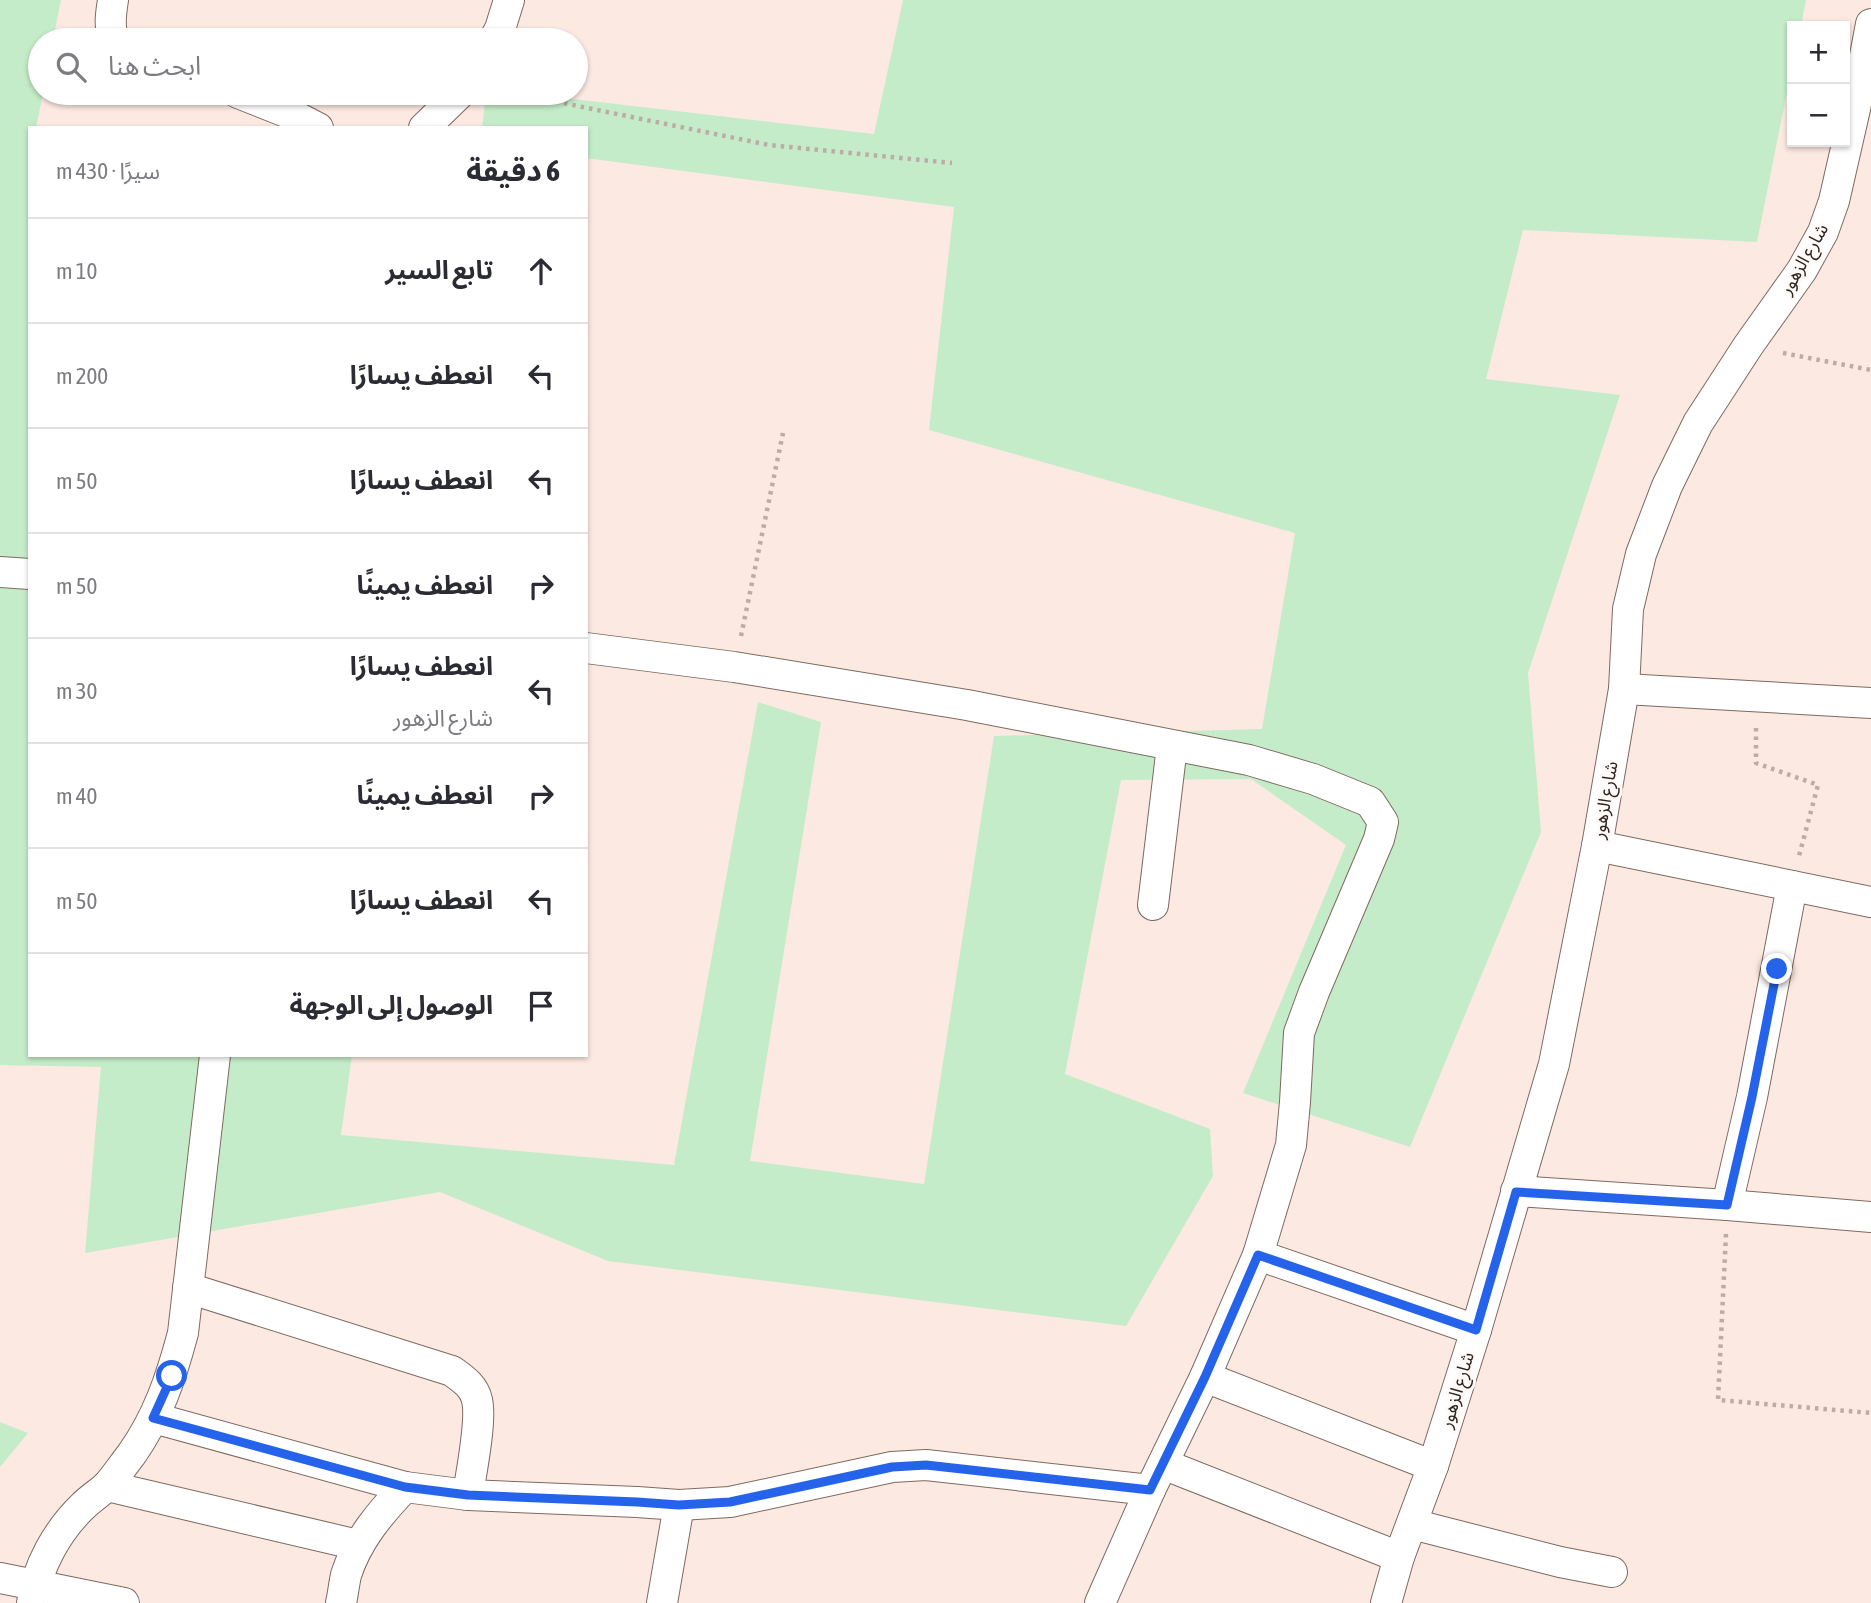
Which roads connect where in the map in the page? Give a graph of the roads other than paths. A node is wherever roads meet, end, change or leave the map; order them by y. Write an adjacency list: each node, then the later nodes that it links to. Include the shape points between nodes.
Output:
1 (113, 0): 4 (street)
2 (509, 0): 5 (street)
3 (1871, 24): 13 (street, شارع الزهور, via 1856,109 1823,232 1698,423 1641,554 1628,609)
4 (111, 28)
5 (500, 28)
6 (267, 105): 8 (street)
7 (448, 105): 9 (street)
8 (316, 126)
9 (426, 126)
10 (0, 572): 11 (street)
11 (28, 574)
12 (588, 648): 15 (street, via 967,705)
13 (1624, 688): 14 (street); 16 (street, شارع الزهور)
14 (1871, 703)
15 (1172, 746): 19 (street); 24 (street, via 1249,760 1313,779 1370,802 1383,822 1299,1033 1291,1145)
16 (1597, 846): 17 (street); 21 (street, شارع الزهور, via 1554,1065)
17 (1792, 886): 18 (street); 22 (street)
18 (1871, 902)
19 (1153, 905)
20 (215, 1057): 25 (street)
21 (1516, 1192): 22 (street); 26 (street, شارع الزهور)
22 (1727, 1205): 23 (street)
23 (1871, 1217)
24 (1258, 1255): 26 (street); 27 (street)
25 (188, 1288): 28 (street, via 172,1376); 33 (street, via 452,1371 468,1381 477,1398 478,1416)
26 (1476, 1330): 29 (street, شارع الزهور)
27 (1205, 1377): 29 (street); 30 (street)
28 (153, 1418): 31 (street); 32 (street)
29 (1433, 1466): 35 (street, شارع الزهور)
30 (1156, 1477): 34 (street, via 910,1465 730,1502); 37 (street); 41 (street)
31 (107, 1486): 36 (street); 40 (street, via 62,1530)
32 (405, 1487): 33 (street); 36 (street)
33 (468, 1495): 34 (street)
34 (679, 1505): 44 (street)
35 (1412, 1524): 37 (street, شارع الزهور); 38 (street)
36 (358, 1545): 43 (street)
37 (1399, 1557): 45 (street, شارع الزهور)
38 (1612, 1572)
39 (0, 1578): 40 (street)
40 (33, 1594): 42 (street)
41 (1107, 1601)
42 (124, 1603)
43 (341, 1603)
44 (662, 1603)
45 (1385, 1603)

